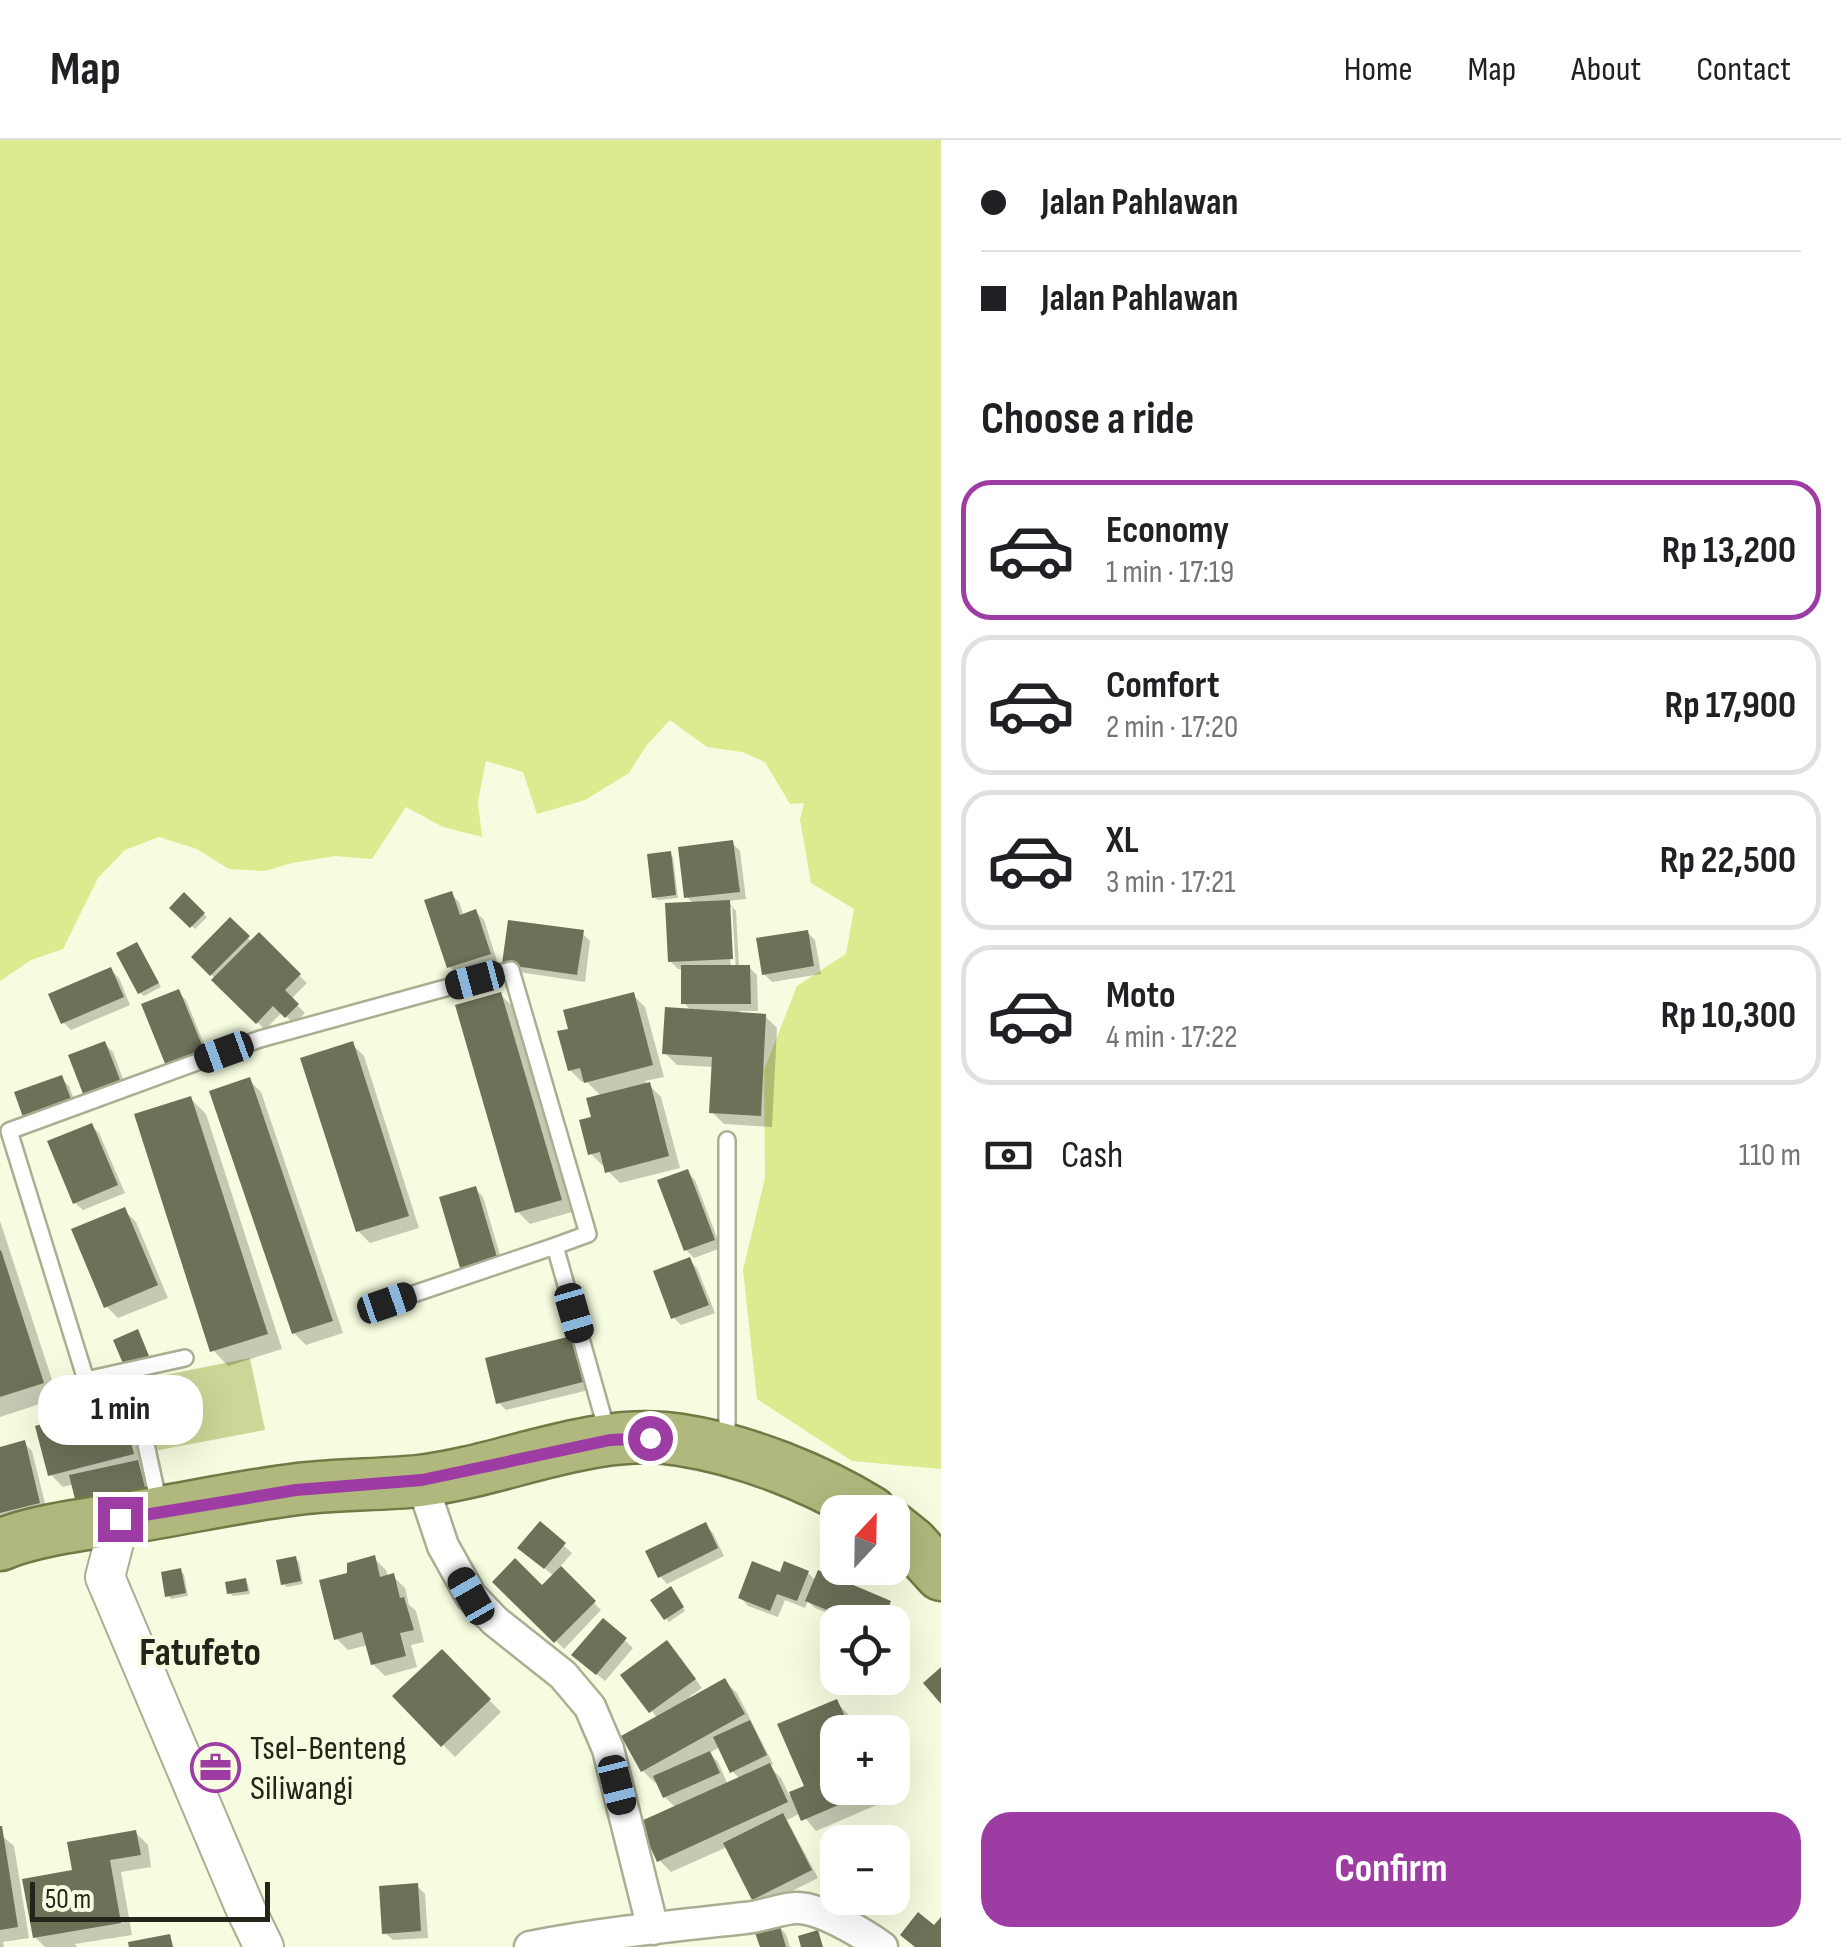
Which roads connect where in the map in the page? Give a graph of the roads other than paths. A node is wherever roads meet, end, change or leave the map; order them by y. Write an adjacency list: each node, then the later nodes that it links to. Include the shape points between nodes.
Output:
1 (727, 1140): 7 (lane)
2 (555, 1246): 3 (lane); 5 (lane, via 588,1234 511,970 260,1039 9,1132 86,1380); 6 (lane)
3 (387, 1303)
4 (185, 1358): 5 (lane)
5 (130, 1371): 10 (lane)
6 (610, 1440): 7 (highway, via 680,1440); 8 (highway)
7 (727, 1451): 9 (highway)
8 (422, 1480): 10 (highway, via 296,1490); 16 (street, via 443,1546 471,1596 590,1707 608,1749)
9 (842, 1495)
10 (140, 1516): 14 (highway); 17 (street, via 104,1577)
11 (941, 1521): 12 (highway)
12 (910, 1523)
13 (910, 1541): 15 (highway)
14 (0, 1545)
15 (941, 1575)
16 (653, 1929): 18 (street); 19 (street, via 797,1907 830,1917)
17 (264, 1947)
18 (530, 1947)
19 (882, 1947)

